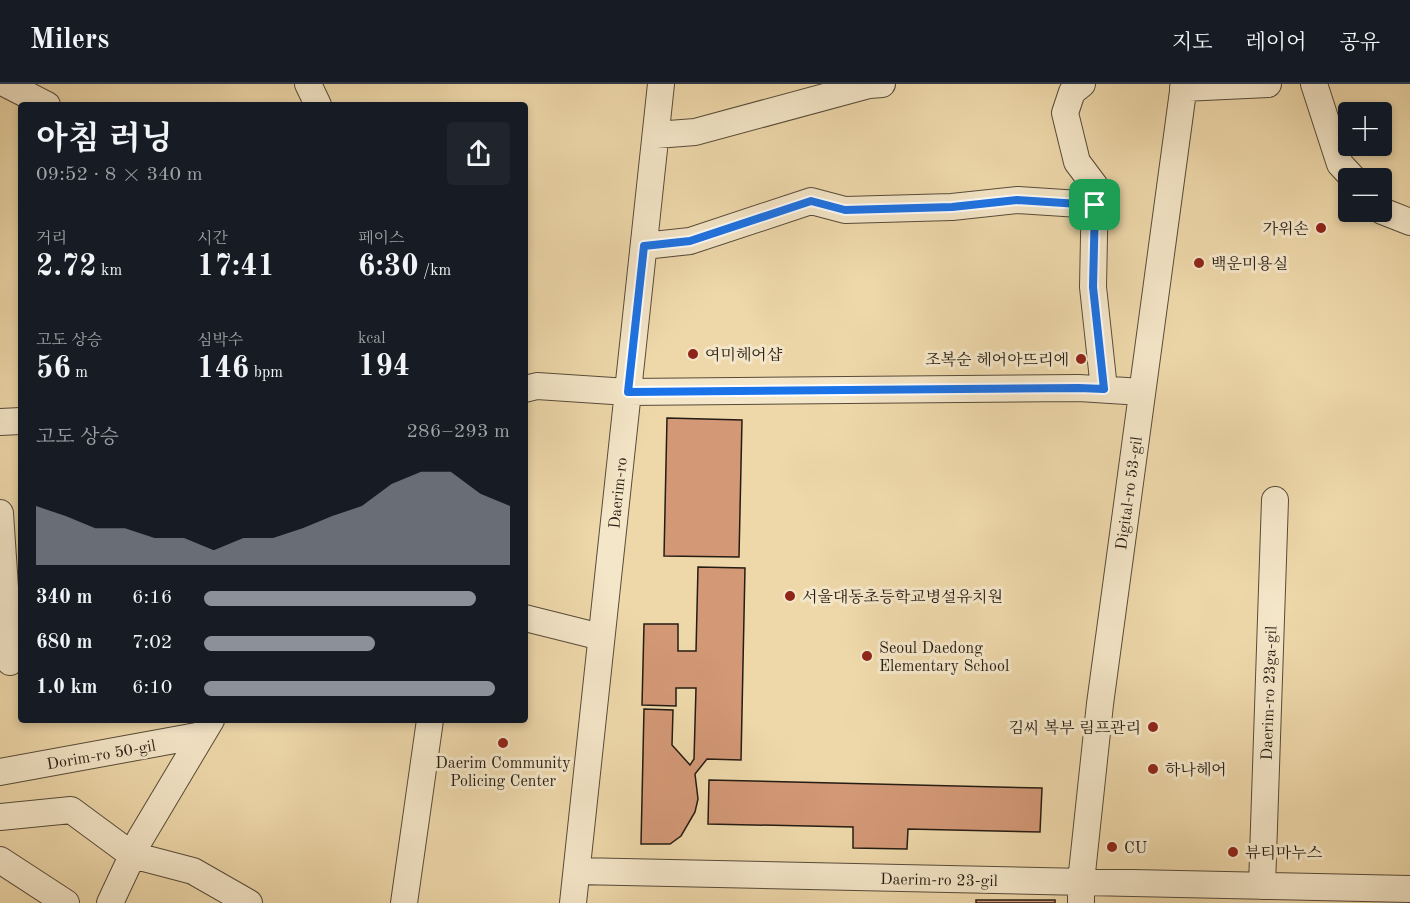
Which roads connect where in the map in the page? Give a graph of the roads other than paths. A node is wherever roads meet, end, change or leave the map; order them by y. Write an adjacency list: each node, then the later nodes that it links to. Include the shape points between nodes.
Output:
1 (6, 84): 9 (street)
2 (308, 84): 10 (street)
3 (661, 84): 11 (street, Daerim-ro)
4 (882, 84): 11 (street, via 695,132)
5 (1082, 84): 13 (street, via 1072,92 1065,113 1077,162 1095,186)
6 (1268, 84): 8 (street)
7 (1314, 84): 12 (street)
8 (1183, 86): 20 (street, Digital-ro 53-gil)
9 (41, 102)
10 (317, 102)
11 (656, 135): 16 (street, Daerim-ro)
12 (1344, 168)
13 (1095, 205): 16 (street, via 1017,200 952,207 845,210 811,201 690,241); 18 (street, via 1093,287)
14 (1392, 215): 15 (street)
15 (1410, 222)
16 (644, 246): 19 (street, Daerim-ro)
17 (528, 388): 19 (street)
18 (1104, 389): 19 (street); 20 (street)
19 (628, 392): 26 (street, Daerim-ro)
20 (1142, 392): 37 (street, Digital-ro 53-gil, via 1100,704)
21 (18, 421): 22 (street)
22 (0, 422)
23 (1275, 500): 35 (street, Daerim-ro 23ga-gil)
24 (0, 513): 27 (street)
25 (528, 619): 26 (street)
26 (601, 637): 34 (street, Daerim-ro)
27 (10, 662)
28 (430, 723): 41 (street)
29 (207, 728): 30 (street, Dorim-ro 50-gil); 32 (street, Dorim-ro 50-gil)
30 (0, 772)
31 (0, 817): 32 (street, via 71,810)
32 (132, 855): 39 (street, Dorim-ro 50-gil); 40 (street, via 193,871)
33 (0, 860): 38 (street)
34 (577, 872): 37 (street, Daerim-ro 23-gil); 42 (street, Daerim-ro)
35 (1262, 886): 36 (street, Daerim-ro 23-gil); 37 (street, Daerim-ro 23-gil)
36 (1410, 889)
37 (1081, 893)
38 (66, 903)
39 (110, 903)
40 (249, 903)
41 (404, 903)
42 (573, 903)

